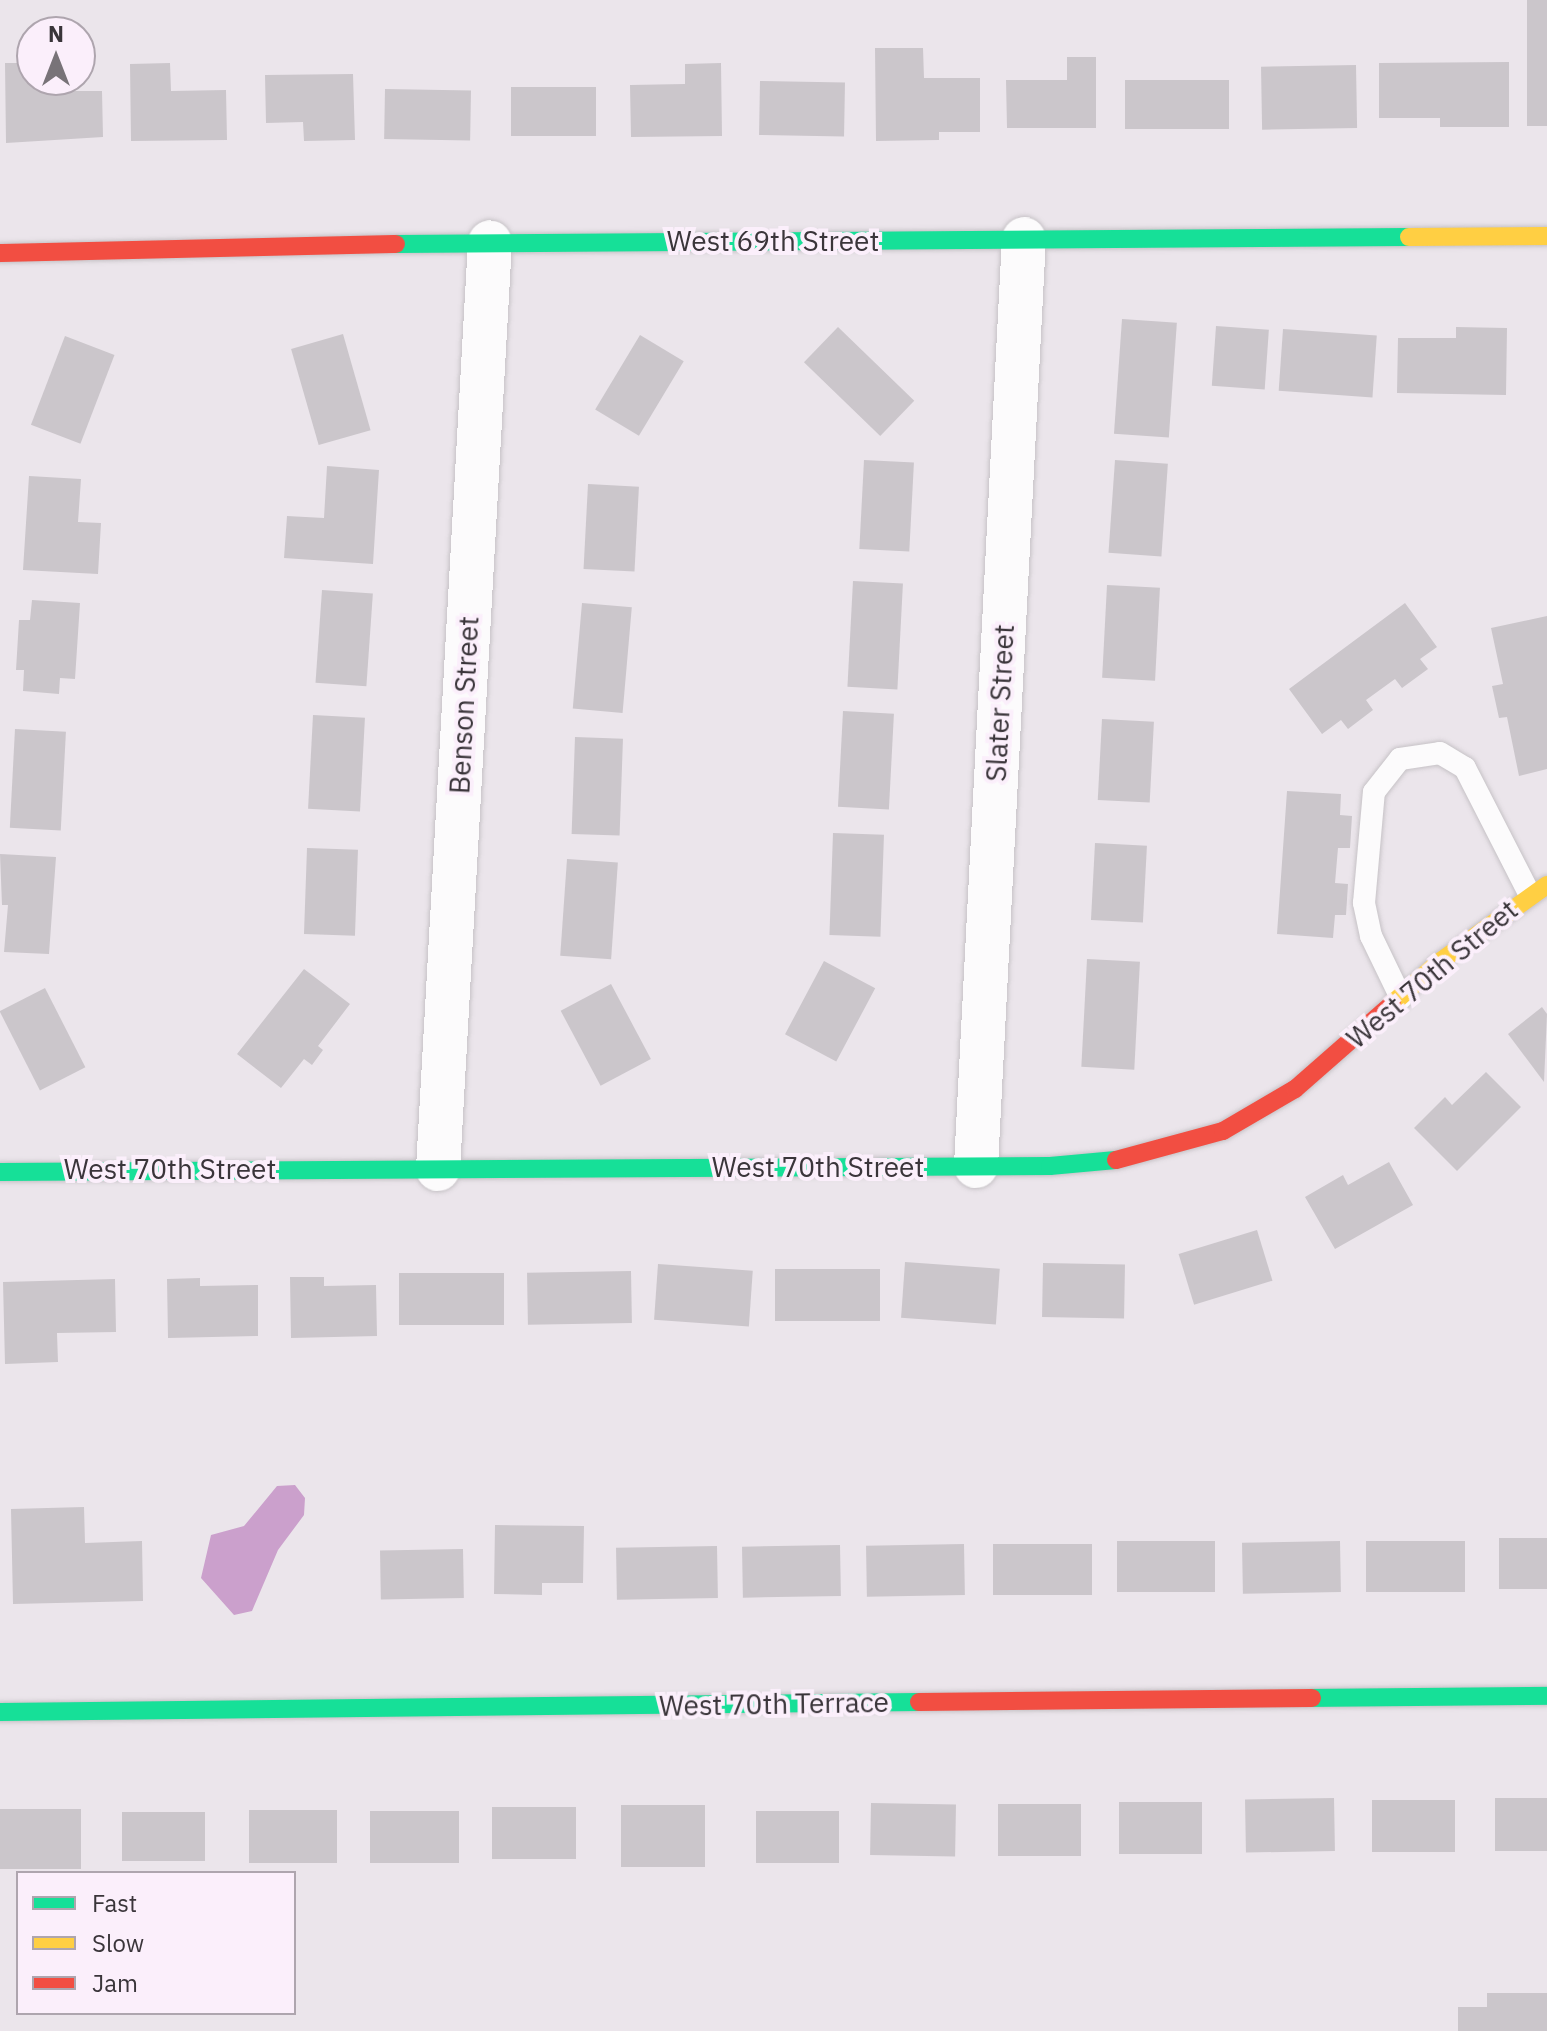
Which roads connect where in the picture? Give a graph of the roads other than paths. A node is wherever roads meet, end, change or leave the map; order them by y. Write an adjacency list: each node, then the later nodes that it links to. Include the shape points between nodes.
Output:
1 (1547, 236): 2 (street, West 69th Street)
2 (1024, 239): 3 (street, West 69th Street); 7 (street, Slater Street)
3 (490, 242): 4 (street, West 69th Street); 8 (street, Benson Street)
4 (0, 253)
5 (1538, 889): 6 (street, West 70th Street, via 1438,963); 6 (lane, via 1465,768 1440,753 1400,759 1374,792 1364,903 1371,936)
6 (1401, 998): 7 (street, West 70th Street, via 1295,1089 1223,1131 1137,1158)
7 (976, 1166): 8 (street, West 70th Street)
8 (438, 1169): 9 (street, West 70th Street)
9 (0, 1172)
10 (1547, 1696): 11 (street, West 70th Terrace)
11 (0, 1712)

